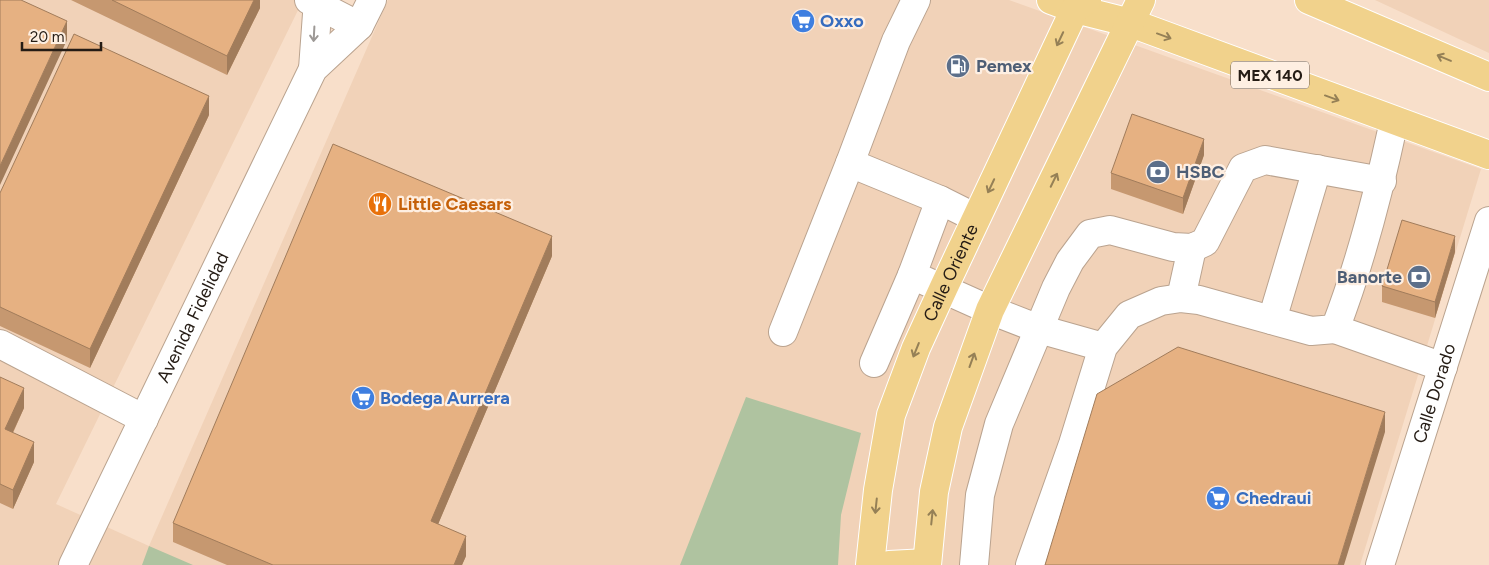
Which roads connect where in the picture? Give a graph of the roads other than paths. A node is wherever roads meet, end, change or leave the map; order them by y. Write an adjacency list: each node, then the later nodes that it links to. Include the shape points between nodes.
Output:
1 (372, 0): 7 (street, Avenida Fidelidad)
2 (916, 0): 12 (street, via 896,42)
3 (1309, 0): 9 (main road, one-way to 3)
4 (314, 1): 7 (street); 8 (street, Avenida Fidelidad, one-way to 8)
5 (1071, 3): 6 (main road, MEX 140); 16 (main road, Calle Oriente, one-way to 16)
6 (1136, 12): 10 (main road, MEX 140, one-way to 10); 22 (main road, one-way to 6)
7 (359, 26): 8 (street, Avenida Fidelidad)
8 (313, 69): 31 (street, Avenida Fidelidad)
9 (1489, 77)
10 (1394, 121): 11 (main road, MEX 140); 14 (street)
11 (1489, 155)
12 (850, 163): 15 (street); 26 (street)
13 (1317, 169): 14 (street); 18 (street, via 1265,160 1243,168 1205,242); 23 (street)
14 (1382, 181): 25 (street)
15 (940, 200): 16 (street); 19 (street)
16 (976, 218): 20 (main road, Calle Oriente)
17 (1489, 221): 30 (street, Calle Dorado)
18 (1192, 248): 21 (street); 24 (street, via 1173,247 1110,230 1090,234 1065,270)
19 (912, 275): 20 (street); 29 (street)
20 (944, 287): 22 (street); 34 (main road, Calle Oriente, one-way to 34, via 916,348 891,415)
21 (1181, 298): 23 (street); 28 (street, via 1161,301 1129,315)
22 (990, 310): 24 (street); 32 (main road, one-way to 22, via 934,492 948,427)
23 (1272, 320): 25 (street, via 1311,331)
24 (1039, 329): 28 (street); 36 (street, via 998,424 980,495)
25 (1335, 329): 30 (street)
26 (783, 332)
27 (0, 344): 31 (street)
28 (1102, 347): 37 (street, via 1073,444)
29 (874, 362)
30 (1443, 367): 38 (street, Calle Dorado)
31 (144, 419): 33 (street, Avenida Fidelidad)
32 (927, 564): 35 (main road)
33 (73, 565)
34 (870, 565)
35 (888, 565)
36 (974, 565)
37 (1030, 565)
38 (1380, 565)

